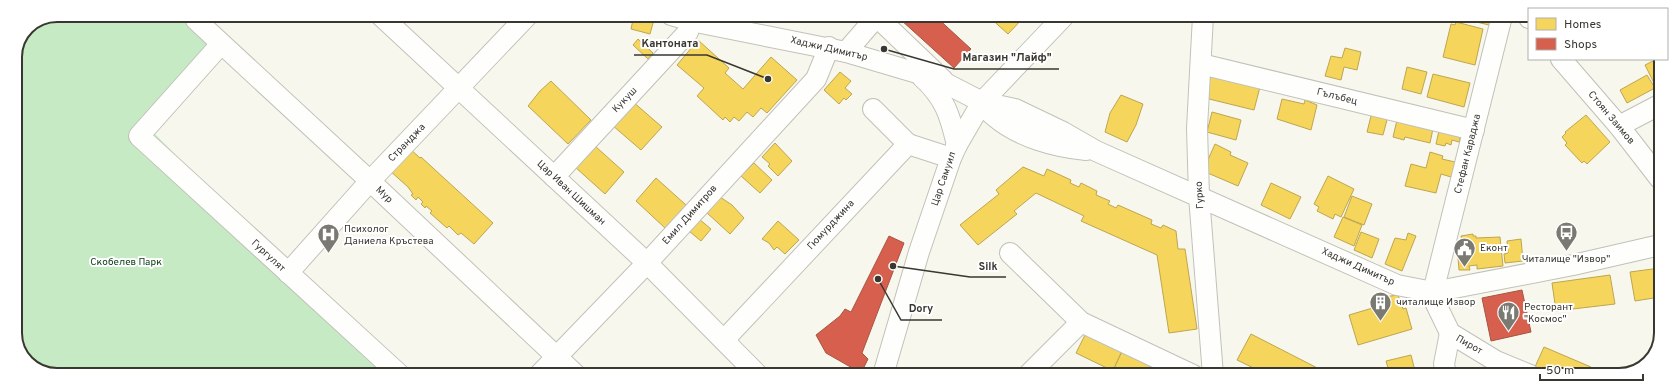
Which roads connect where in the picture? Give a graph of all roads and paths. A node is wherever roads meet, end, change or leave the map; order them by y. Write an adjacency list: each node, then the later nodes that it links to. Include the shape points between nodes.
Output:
1 (198, 22): 11 (street, Мур)
2 (387, 22): 17 (street, Цар Иван Шишман)
3 (521, 22): 17 (street, Странджа)
4 (691, 22): 26 (street, Кукуш, via 688,32)
5 (696, 22): 12 (street, Хаджи Димитър)
6 (869, 22): 12 (street, Емил Димитров)
7 (883, 22): 16 (street)
8 (1058, 22): 18 (street, Цар Самуил)
9 (1203, 22): 14 (street, Гурко)
10 (1501, 22): 22 (street, Стефан Караджа)
11 (221, 44): 27 (street, Мур); 32 (street, Гургулят, via 139,136)
12 (837, 50): 15 (street, Хаджи Димитър); 31 (street, Емил Димитров, via 816,79)
13 (1562, 60): 21 (street, Стоян Заимов)
14 (1201, 64): 22 (street, Гълъбец); 28 (street, Гурко, via 1197,128)
15 (917, 73): 16 (street, Хаджи Димитър); 24 (street, via 939,95 949,117)
16 (947, 84): 18 (street, Хаджи Димитър)
17 (459, 89): 26 (street, Цар Иван Шишман); 27 (street, Странджа)
18 (982, 102): 24 (street, Цар Самуил); 28 (street, Хаджи Димитър, via 1015,110 1063,132 1096,151)
19 (1654, 108): 21 (street)
20 (873, 109): 23 (street)
21 (1619, 126): 25 (street, Стоян Заимов)
22 (1474, 130): 33 (street, Стефан Караджа)
23 (908, 144): 24 (street); 36 (street, Гюмурджина)
24 (954, 151): 42 (street, Цар Самуил, via 919,252)
25 (1654, 170)
26 (554, 177): 31 (street, Цар Иван Шишман)
27 (370, 181): 32 (street, Странджа); 37 (street, Мур)
28 (1199, 196): 33 (street, Хаджи Димитър, via 1396,285); 45 (street, Гурко)
29 (1654, 246): 33 (street, Хаджи Димитър)
30 (1010, 253): 34 (street)
31 (647, 263): 36 (street, Цар Иван Шишман); 37 (street, Емил Димитров)
32 (288, 273): 38 (street, Гургулят)
33 (1433, 292): 35 (street, Пирот)
34 (1081, 322): 43 (street); 44 (street)
35 (1450, 334): 46 (street); 47 (street, Пирот)
36 (724, 340): 41 (street, Цар Иван Шишман)
37 (557, 357): 39 (street, Емил Димитров); 40 (street, Мур)
38 (392, 368)
39 (546, 368)
40 (568, 368)
41 (752, 368)
42 (885, 368)
43 (1035, 368)
44 (1177, 368)
45 (1212, 368)
46 (1445, 368)
47 (1514, 368)

